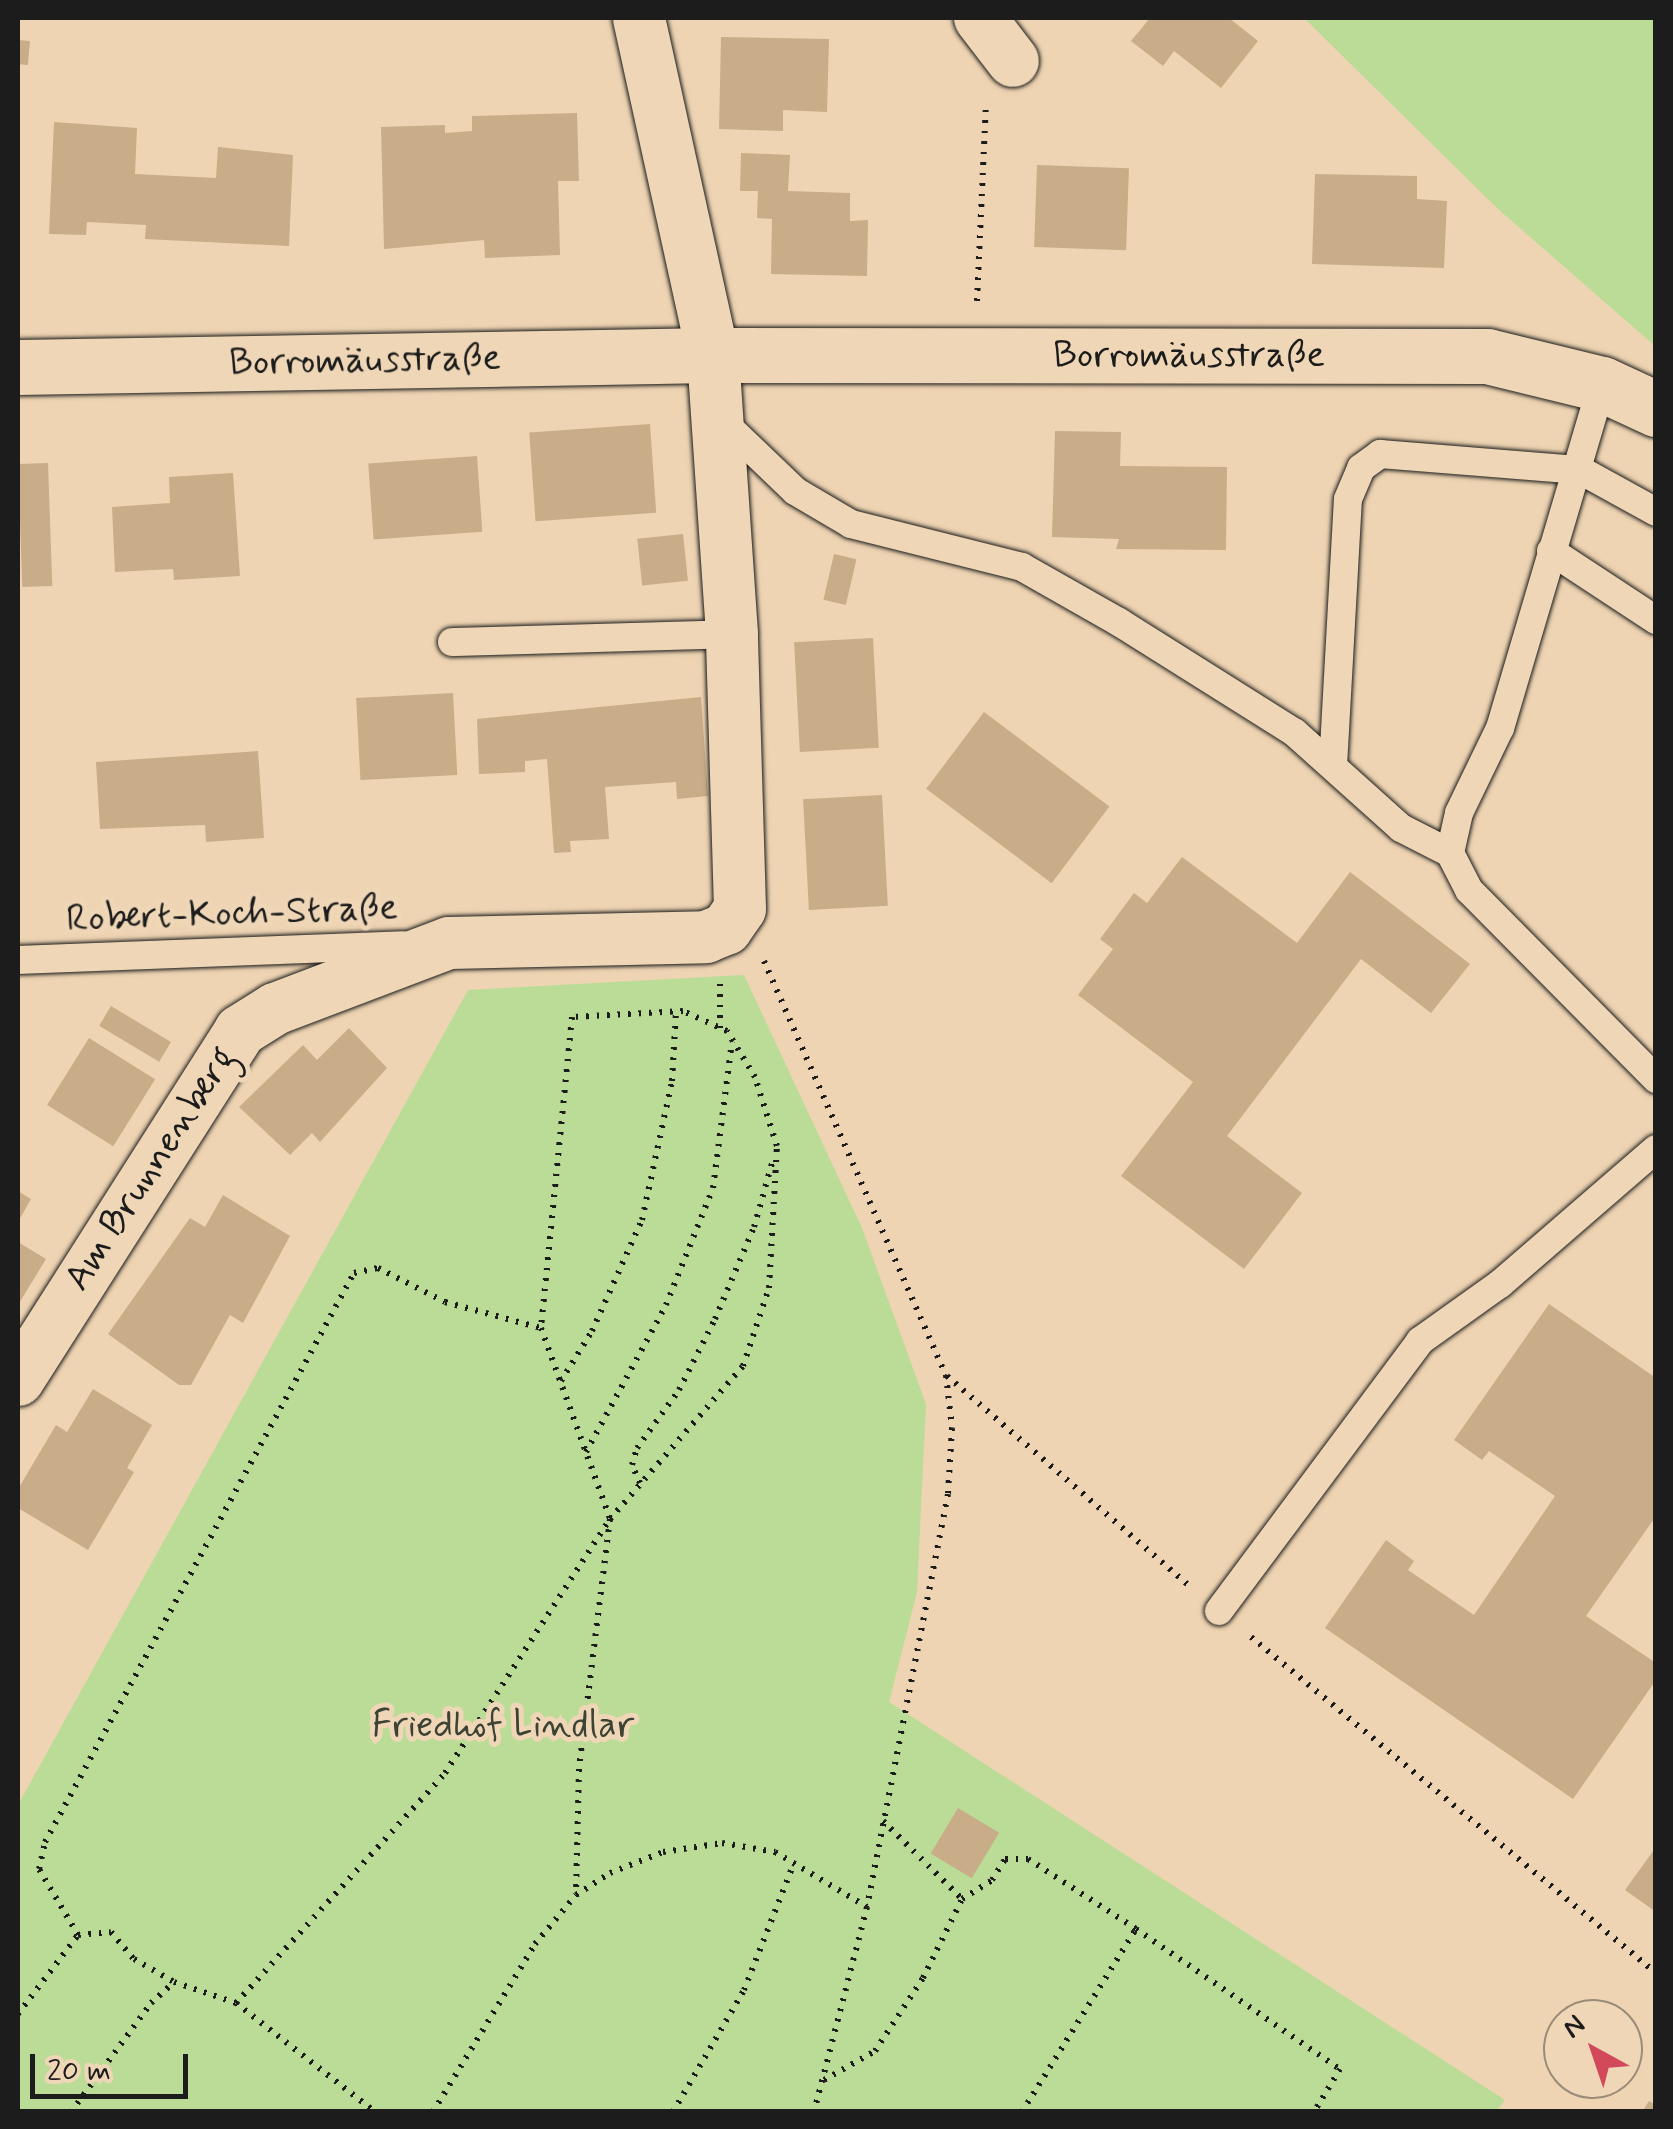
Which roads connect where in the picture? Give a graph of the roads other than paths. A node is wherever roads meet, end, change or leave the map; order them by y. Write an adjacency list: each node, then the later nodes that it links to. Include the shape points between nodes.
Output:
1 (639, 18): 4 (street)
2 (980, 18): 3 (street)
3 (1013, 60)
4 (713, 355): 5 (street, Borromäusstraße); 6 (street, Borromäusstraße, via 1487,356); 8 (street)
5 (18, 368)
6 (1602, 384): 7 (street, Borromäusstraße); 9 (lane)
7 (1656, 409)
8 (718, 417): 13 (street); 15 (lane, via 795,491 851,524 1022,567 1216,680)
9 (1580, 470): 10 (lane); 11 (lane); 15 (lane, via 1380,454 1361,468 1348,499)
10 (1656, 512)
11 (1551, 551): 12 (lane); 16 (lane, via 1500,728 1460,812)
12 (1656, 620)
13 (732, 634): 14 (lane); 17 (street, Am Brunnenberg, via 740,909 726,928 706,937)
14 (452, 642)
15 (1333, 766): 16 (lane, via 1401,828)
16 (1450, 853): 19 (lane, via 1469,890)
17 (449, 943): 18 (lane, Robert-Koch-Straße); 21 (street, Am Brunnenberg, via 275,1008 240,1031)
18 (18, 960)
19 (1656, 1079)
20 (1656, 1148): 22 (lane, via 1500,1284 1420,1340)
21 (18, 1380)
22 (1219, 1611)

